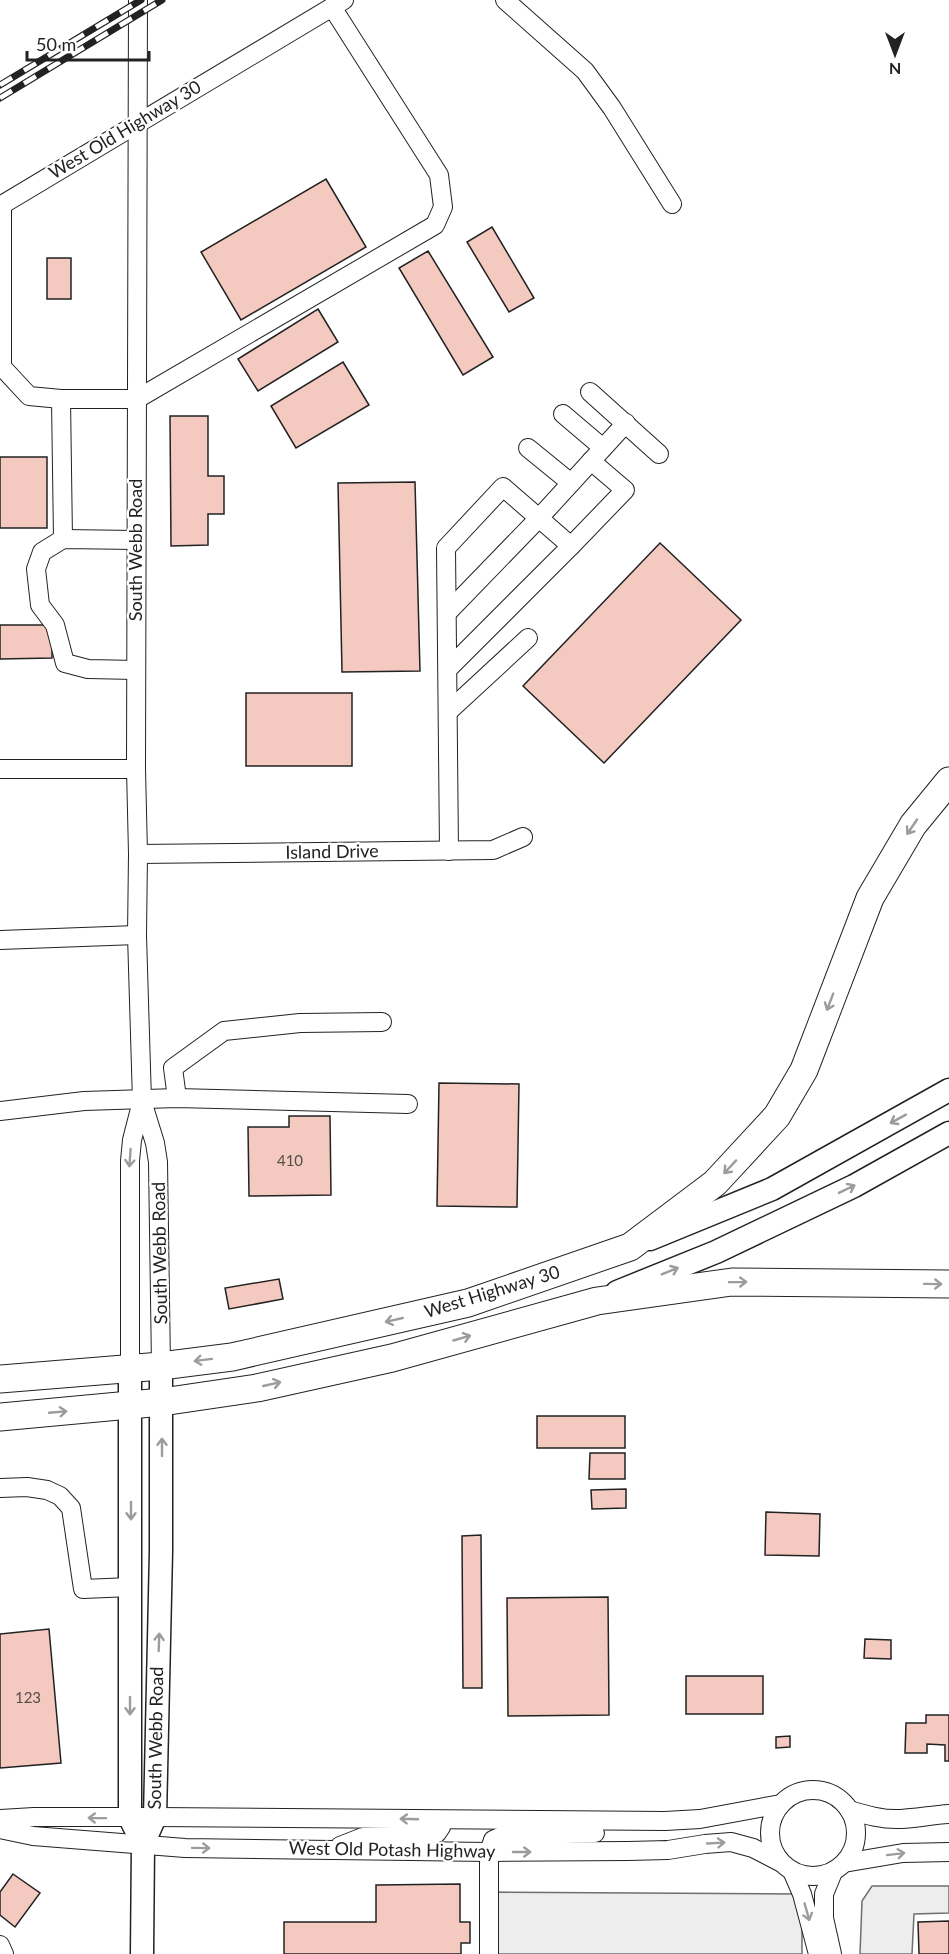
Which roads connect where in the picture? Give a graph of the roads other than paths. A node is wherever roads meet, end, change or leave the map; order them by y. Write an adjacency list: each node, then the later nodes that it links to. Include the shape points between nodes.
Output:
1 (138, 0): 4 (street, South Webb Road)
2 (505, 0): 5 (street, via 585,71)
3 (338, 3): 4 (street, West Old Highway 30); 9 (street, via 439,175 443,207 435,225)
4 (138, 122): 6 (street, West Old Highway 30); 9 (street, South Webb Road)
5 (672, 204)
6 (1, 205): 8 (street, via 2,367 29,396)
7 (590, 392): 11 (street)
8 (61, 399): 9 (street); 17 (street)
9 (137, 399): 18 (street, South Webb Road)
10 (563, 414): 14 (street)
11 (626, 423): 13 (street); 14 (street)
12 (528, 448): 15 (street)
13 (659, 454)
14 (597, 455): 15 (street); 19 (street, via 625,490)
15 (571, 483): 16 (street)
16 (539, 518): 19 (street); 20 (street); 20 (street, via 503,487 446,548)
17 (63, 539): 18 (street); 23 (street, via 42,552 36,570 40,605 55,625 65,663 88,669)
18 (136, 540): 23 (street, South Webb Road)
19 (571, 546): 22 (street)
20 (447, 613): 22 (street)
21 (528, 638): 24 (street)
22 (448, 669): 24 (street)
23 (136, 670): 26 (street, South Webb Road)
24 (448, 712): 29 (street)
25 (0, 769): 26 (street)
26 (136, 769): 30 (street, South Webb Road)
27 (949, 781): 40 (highway, one-way to 40, via 912,825 870,898 804,1070 777,1116 716,1183)
28 (523, 837): 29 (street, Island Drive, via 493,850)
29 (449, 850): 30 (street, Island Drive)
30 (138, 854): 31 (street, South Webb Road)
31 (137, 935): 32 (street); 36 (street, South Webb Road)
32 (0, 940)
33 (382, 1022): 35 (street, via 300,1023 224,1031 173,1068)
34 (949, 1090): 40 (main road, West Highway 30, one-way to 40, via 772,1189)
35 (177, 1098): 36 (street); 37 (street)
36 (142, 1101): 38 (street, via 84,1101); 43 (street, South Webb Road, via 158,1162); 44 (street, South Webb Road, one-way to 44, via 130,1161)
37 (408, 1104)
38 (0, 1111)
39 (949, 1133): 42 (main road, West Highway 30, one-way to 39, via 854,1186)
40 (630, 1247): 43 (highway, West Highway 30, one-way to 43, via 468,1303 232,1357)
41 (949, 1284): 42 (highway, one-way to 41, via 732,1282)
42 (597, 1301): 46 (highway, West Highway 30, one-way to 42, via 257,1388 392,1358)
43 (161, 1366): 44 (highway, West Highway 30); 46 (main road, South Webb Road)
44 (130, 1368): 45 (highway, West Highway 30); 47 (main road, South Webb Road)
45 (0, 1379)
46 (162, 1402): 47 (highway, West Highway 30); 54 (main road, South Webb Road, one-way to 46)
47 (130, 1405): 48 (highway, West Highway 30, one-way to 47); 50 (main road, South Webb Road, one-way to 50)
48 (0, 1417)
49 (0, 1488): 50 (street, via 47,1490 71,1508 83,1589)
50 (130, 1587): 55 (main road, South Webb Road, one-way to 55)
51 (781, 1804): 52 (street, via 796,1793 815,1790 832,1795); 58 (street, West Old Potash Highway, via 700,1819); 64 (street, via 770,1827 771,1846)
52 (849, 1810): 53 (street, via 877,1818 901,1819); 65 (street, via 856,1837 852,1851)
53 (949, 1814)
54 (156, 1817): 55 (street, West Old Potash Highway); 57 (street, West Old Potash Highway, one-way to 54); 60 (main road, South Webb Road)
55 (130, 1818): 56 (street, West Old Potash Highway, one-way to 56); 60 (main road, South Webb Road)
56 (0, 1819)
57 (442, 1820): 58 (street, West Old Potash Highway); 61 (street, via 437,1833 363,1837)
58 (628, 1821): 62 (street, via 596,1833 502,1836 492,1840)
59 (0, 1829): 60 (street, West Old Potash Highway, via 33,1836)
60 (143, 1844): 61 (street, West Old Potash Highway, one-way to 61); 68 (main road)
61 (333, 1850): 62 (street, West Old Potash Highway)
62 (489, 1852): 64 (street, West Old Potash Highway, one-way to 64, via 668,1850 731,1842 753,1848); 69 (street)
63 (949, 1852): 65 (street, one-way to 63, via 903,1853)
64 (786, 1867): 65 (street, via 805,1876 820,1876); 70 (street, one-way to 70, via 802,1894)
65 (839, 1867): 71 (street, via 824,1894 824,1918)
66 (0, 1945): 67 (street)
67 (4, 1954)
68 (142, 1954)
69 (489, 1954)
70 (818, 1954)
71 (832, 1954)

